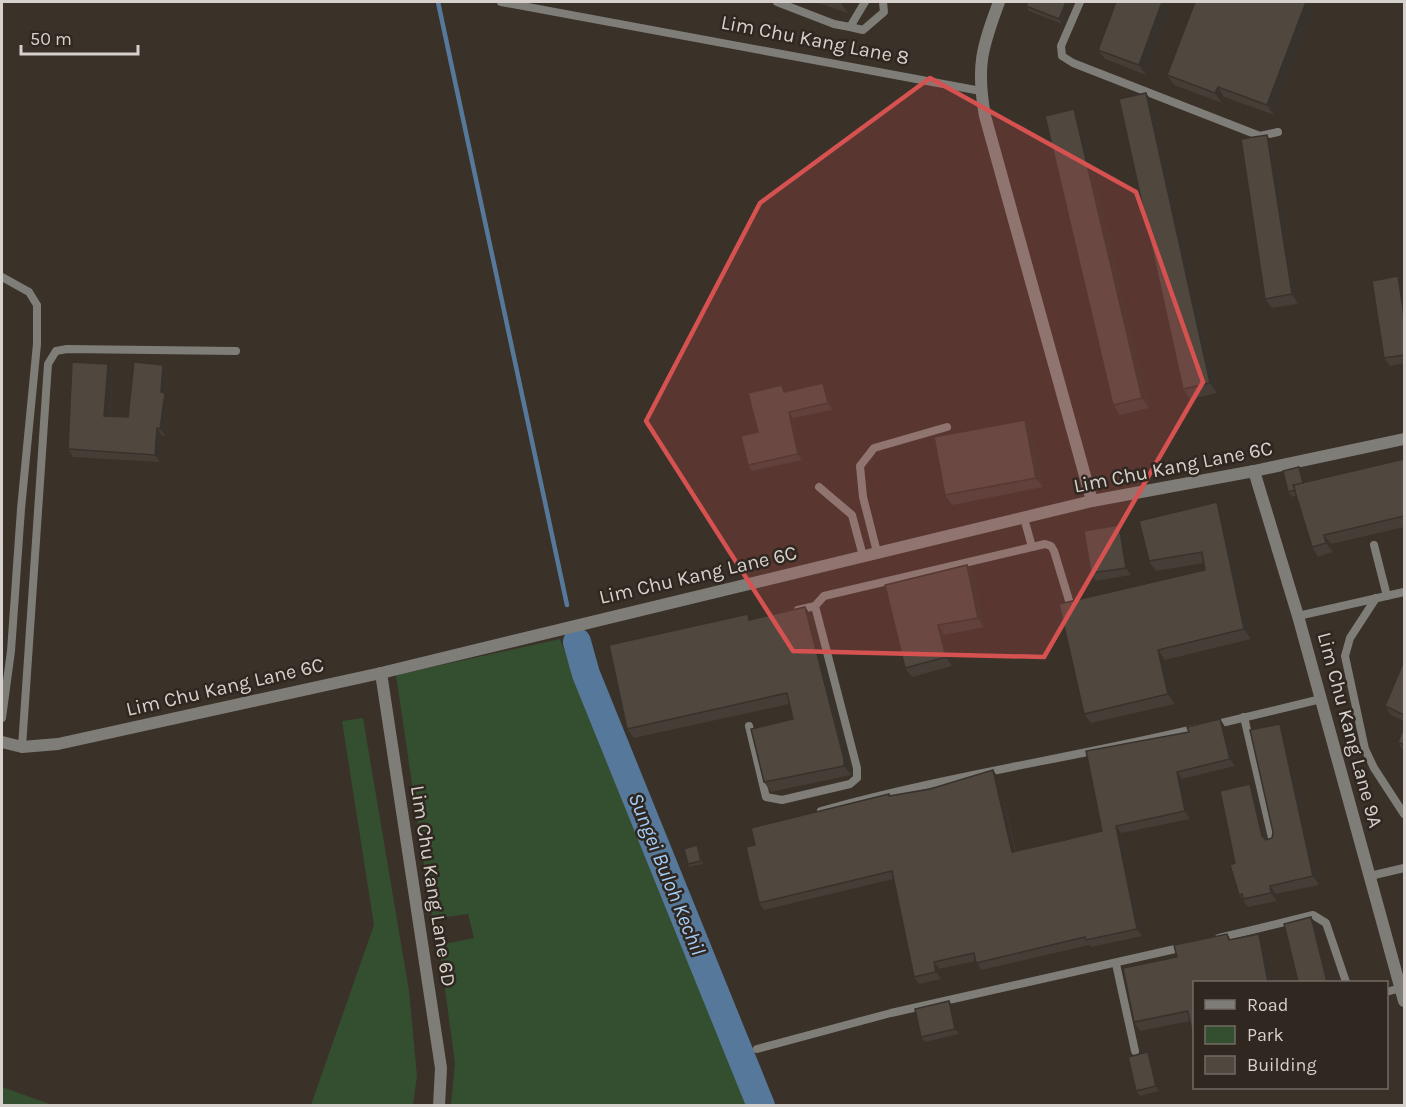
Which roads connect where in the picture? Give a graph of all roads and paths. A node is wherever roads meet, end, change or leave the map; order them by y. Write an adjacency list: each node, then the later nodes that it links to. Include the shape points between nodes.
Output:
1 (501, 2): 8 (lane, Lim Chu Kang Lane 8)
2 (777, 2): 7 (lane)
3 (865, 2): 7 (lane)
4 (883, 2): 7 (lane, via 884,12 863,30)
5 (999, 2): 8 (street, via 980,60)
6 (1080, 2): 9 (lane, via 1060,46 1062,56 1260,136)
7 (850, 27)
8 (981, 91): 16 (street)
9 (1278, 132)
10 (2, 277): 32 (lane, via 29,292 37,305 37,344)
11 (236, 351): 35 (lane, via 67,348 56,351 48,364)
12 (947, 427): 20 (lane, via 874,448 860,466 863,497)
13 (1404, 439): 14 (street, Lim Chu Kang Lane 6C)
14 (1254, 471): 16 (street, Lim Chu Kang Lane 6C); 28 (street, Lim Chu Kang Lane 9A)
15 (819, 487): 21 (lane, via 852,515)
16 (1092, 501): 17 (street, Lim Chu Kang Lane 6C)
17 (1024, 518): 19 (lane); 20 (street, Lim Chu Kang Lane 6C)
18 (1374, 545): 23 (lane)
19 (1032, 547): 25 (lane, via 824,596); 26 (lane, via 1051,546)
20 (877, 552): 21 (street, Lim Chu Kang Lane 6C)
21 (863, 556): 29 (street, Lim Chu Kang Lane 6C)
22 (1404, 592): 23 (lane)
23 (1387, 596): 24 (lane)
24 (1376, 598): 28 (lane); 37 (lane, via 1350,638 1345,656 1365,749)
25 (815, 606): 27 (lane); 33 (lane, via 857,768 856,778 850,784 782,800 766,796)
26 (1071, 607)
27 (792, 611)
28 (1298, 616): 30 (street, Lim Chu Kang Lane 9A)
29 (381, 672): 35 (street, Lim Chu Kang Lane 6C, via 58,744); 50 (street, Lim Chu Kang Lane 6D, via 441,1068)
30 (1321, 699): 31 (lane); 40 (street, Lim Chu Kang Lane 9A)
31 (1244, 717): 36 (lane, via 986,771); 38 (lane)
32 (2, 718)
33 (748, 726)
34 (2, 742): 35 (street, Lim Chu Kang Lane 6C)
35 (22, 747)
36 (815, 813)
37 (1404, 814)
38 (1273, 842)
39 (1404, 868): 40 (lane)
40 (1370, 876): 45 (street, Lim Chu Kang Lane 9A)
41 (1208, 941): 44 (lane, via 1312,915 1326,923)
42 (1197, 944): 43 (lane)
43 (1116, 964): 48 (lane, via 891,1013); 49 (lane)
44 (1346, 981)
45 (1401, 988): 46 (lane); 47 (street, Lim Chu Kang Lane 9A)
46 (1388, 991)
47 (1404, 1001)
48 (757, 1049)
49 (1135, 1052)
50 (439, 1106)

